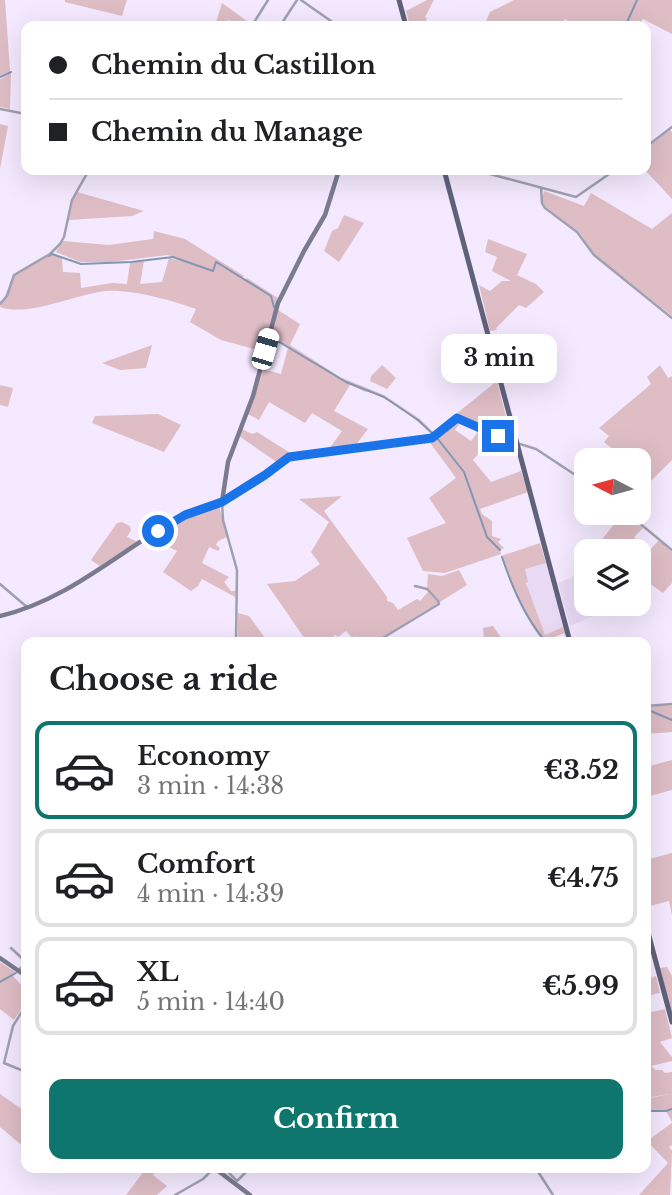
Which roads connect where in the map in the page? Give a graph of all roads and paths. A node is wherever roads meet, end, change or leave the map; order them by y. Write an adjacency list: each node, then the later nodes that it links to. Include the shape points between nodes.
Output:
1 (268, 0): 4 (street)
2 (299, 0): 5 (street); 6 (street)
3 (399, 0): 7 (main road)
4 (255, 21)
5 (284, 21)
6 (330, 21)
7 (405, 21)
8 (0, 109): 9 (street)
9 (21, 113)
10 (672, 127): 11 (street)
11 (651, 143)
12 (86, 175): 18 (street, via 72,200 60,244 14,275)
13 (337, 175): 22 (street, via 325,215 278,303 253,396 228,462)
14 (445, 175): 20 (main road)
15 (498, 175): 17 (street)
16 (608, 175): 17 (street, via 576,197)
17 (541, 188): 19 (street, via 545,208)
18 (0, 304)
19 (672, 318)
20 (517, 444): 21 (street, via 539,451); 22 (street, via 457,418 432,438 292,456); 31 (main road)
21 (574, 474)
22 (222, 502): 27 (street, via 181,517 78,584); 29 (street, via 236,564)
23 (642, 525): 24 (street)
24 (672, 550)
25 (0, 584): 27 (street)
26 (415, 586): 30 (street, via 427,589 439,604)
27 (28, 608): 28 (street)
28 (0, 616)
29 (236, 637)
30 (384, 637)
31 (569, 637)
32 (672, 704): 33 (street)
33 (651, 706)
34 (651, 944): 42 (main road)
35 (11, 948): 36 (street)
36 (21, 957)
37 (0, 958): 39 (street)
38 (21, 968): 39 (street)
39 (18, 971): 40 (street)
40 (21, 973)
41 (21, 1012): 43 (street)
42 (672, 1022)
43 (2, 1064): 44 (street)
44 (21, 1070)
45 (209, 1173): 51 (street)
46 (221, 1173): 50 (street)
47 (228, 1173): 50 (street)
48 (244, 1173): 50 (street)
49 (539, 1173): 53 (street)
50 (237, 1184): 52 (street)
51 (176, 1195)
52 (250, 1195)
53 (553, 1195)

